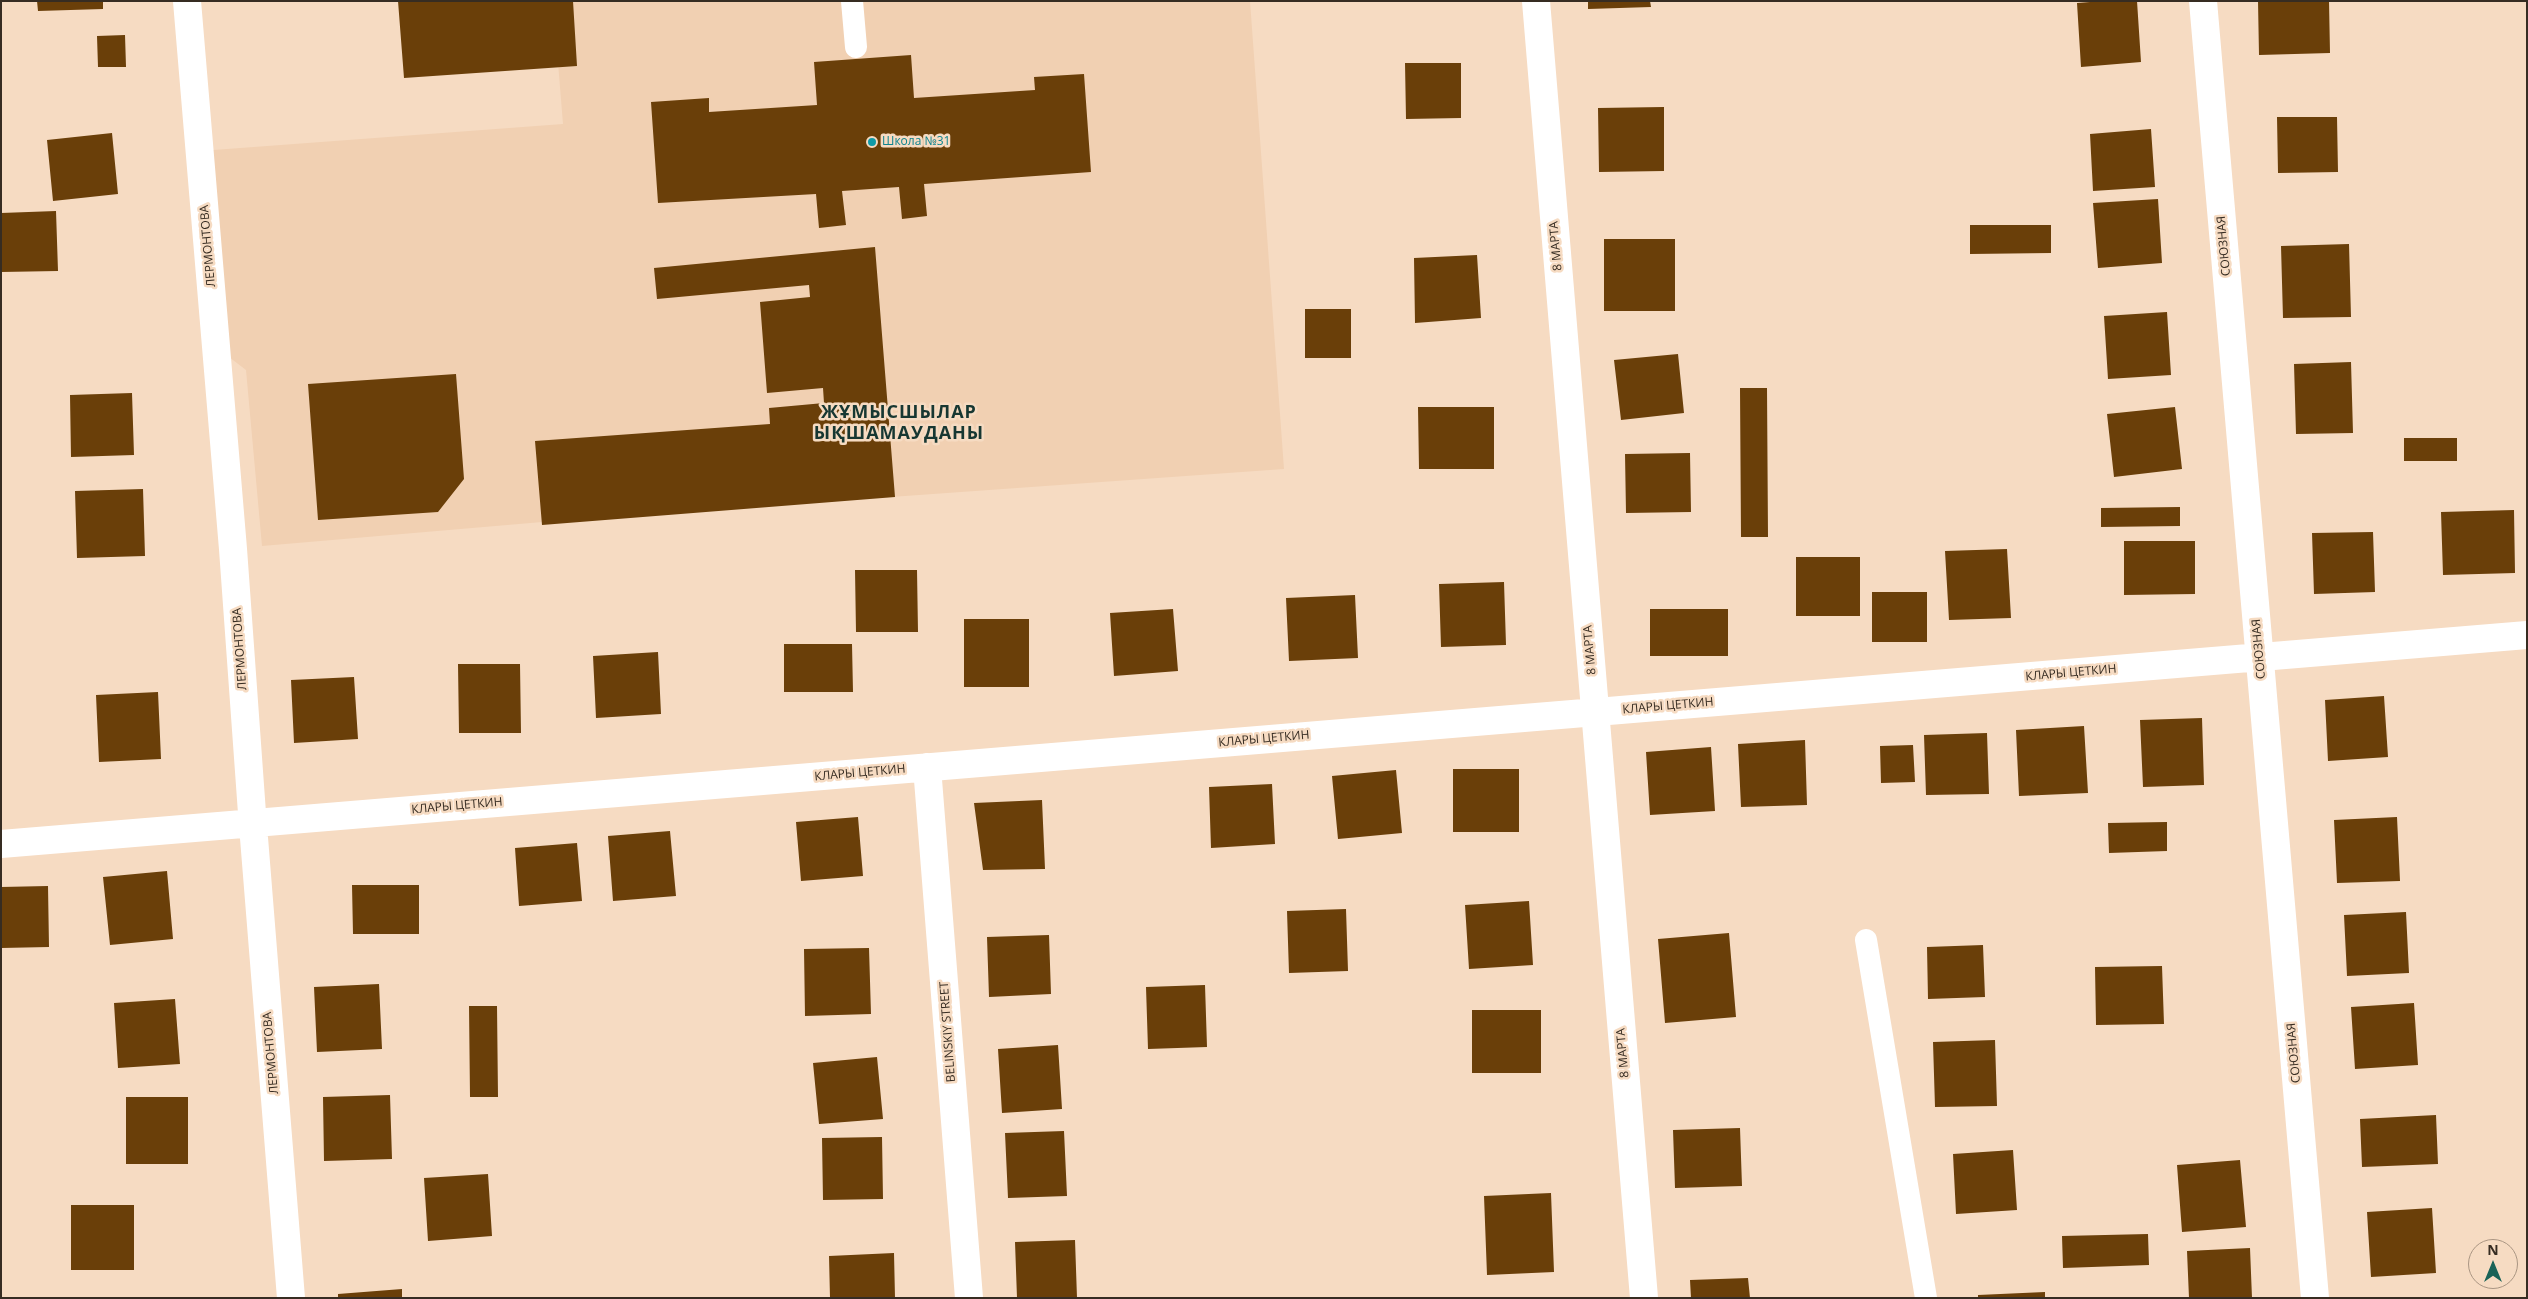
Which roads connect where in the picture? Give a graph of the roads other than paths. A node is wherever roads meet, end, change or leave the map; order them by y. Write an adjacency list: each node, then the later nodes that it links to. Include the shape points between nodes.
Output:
1 (187, 1): 10 (street, ЛЕРМОНТОВА)
2 (852, 1): 5 (lane)
3 (1536, 1): 8 (street, 8 МАРТА)
4 (2203, 1): 7 (street, СОЮЗНАЯ)
5 (856, 47)
6 (2527, 635): 7 (street, КЛАРЫ ЦЕТКИН)
7 (2260, 657): 8 (street, КЛАРЫ ЦЕТКИН); 17 (street, СОЮЗНАЯ)
8 (1595, 712): 9 (street, КЛАРЫ ЦЕТКИН); 15 (street, 8 МАРТА)
9 (927, 767): 10 (street, КЛАРЫ ЦЕТКИН); 14 (street, BELINSKIY STREET)
10 (252, 823): 11 (street, КЛАРЫ ЦЕТКИН); 13 (street, ЛЕРМОНТОВА)
11 (1, 844)
12 (1866, 940): 16 (lane)
13 (292, 1298)
14 (969, 1298)
15 (1644, 1298)
16 (1926, 1298)
17 (2315, 1298)

